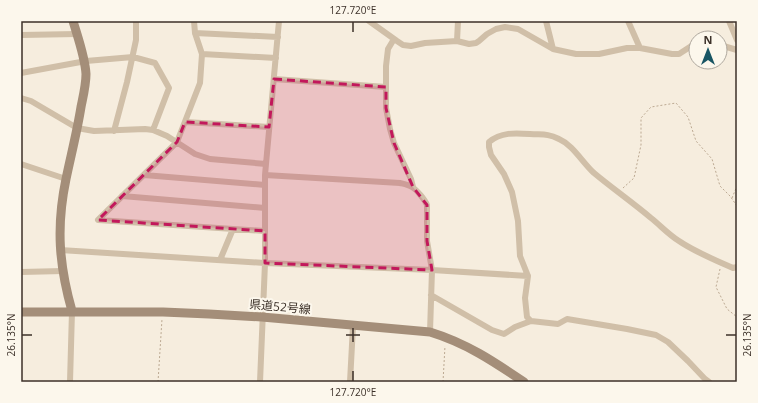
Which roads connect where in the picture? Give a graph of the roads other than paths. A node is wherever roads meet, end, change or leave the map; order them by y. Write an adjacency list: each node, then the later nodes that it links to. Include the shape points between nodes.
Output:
1 (73, 21): 12 (main road)
2 (136, 21): 21 (street, via 136,40)
3 (194, 21): 10 (street)
4 (279, 21): 13 (street)
5 (369, 21): 14 (street)
6 (458, 21): 16 (street)
7 (546, 21): 19 (street)
8 (628, 21): 17 (street)
9 (729, 21): 15 (street)
10 (195, 33): 13 (street); 20 (street)
11 (21, 34): 12 (street)
12 (77, 34): 23 (main road)
13 (278, 37): 22 (street)
14 (394, 39): 16 (street, via 411,46 426,42); 26 (street, via 388,49)
15 (737, 40)
16 (457, 41): 19 (street, via 476,43 496,29 505,27 518,29)
17 (640, 48): 18 (street, via 672,54 679,54); 19 (street, via 599,54 576,54)
18 (688, 48)
19 (553, 49)
20 (202, 54): 22 (street); 28 (street, via 200,83)
21 (132, 58): 23 (street); 31 (street, via 155,62 169,88); 32 (street)
22 (276, 58): 25 (street)
23 (84, 61): 24 (street); 29 (main road, via 85,87)
24 (21, 73)
25 (274, 78): 26 (street); 30 (street)
26 (386, 87): 40 (street, via 390,129)
27 (21, 98): 29 (street, via 31,101)
28 (185, 122): 30 (street); 33 (street)
29 (77, 128): 32 (street); 38 (main road)
30 (270, 128): 35 (street)
31 (153, 130): 32 (street); 33 (street)
32 (114, 131)
33 (177, 142): 35 (street, via 195,154 210,159); 36 (street)
34 (21, 164): 38 (street)
35 (266, 164): 37 (street)
36 (144, 175): 39 (street); 41 (street)
37 (265, 176): 39 (street); 40 (street, via 400,183)
38 (66, 179): 45 (main road, via 59,225)
39 (265, 184): 42 (street)
40 (413, 187): 49 (street, via 427,205 427,241)
41 (122, 196): 42 (street); 43 (street, via 98,220)
42 (265, 208): 44 (street)
43 (233, 229): 44 (street); 46 (street)
44 (265, 231): 47 (street)
45 (60, 250): 46 (street); 50 (main road)
46 (220, 260): 47 (street)
47 (265, 263): 49 (street); 56 (street)
48 (737, 268): 52 (street, via 721,263 680,242 593,172 561,139 548,134 504,134 489,142 489,147 512,192 518,221 520,256)
49 (432, 270): 52 (street); 53 (street)
50 (63, 271): 51 (street); 54 (main road)
51 (21, 272)
52 (528, 276): 57 (street, via 525,298 527,317)
53 (431, 294): 57 (street, via 492,330 504,334); 59 (street)
54 (72, 311): 55 (main road, 県道52号線); 56 (main road, 県道52号線); 60 (street)
55 (21, 312)
56 (262, 317): 58 (main road, 県道52号線); 61 (street)
57 (531, 321): 64 (street, via 558,324 567,319 656,335 668,342)
58 (353, 326): 59 (main road, 県道52号線); 62 (street)
59 (430, 332): 63 (main road, 県道52号線, via 474,350)
60 (70, 382)
61 (260, 382)
62 (350, 382)
63 (524, 382)
64 (709, 382)

